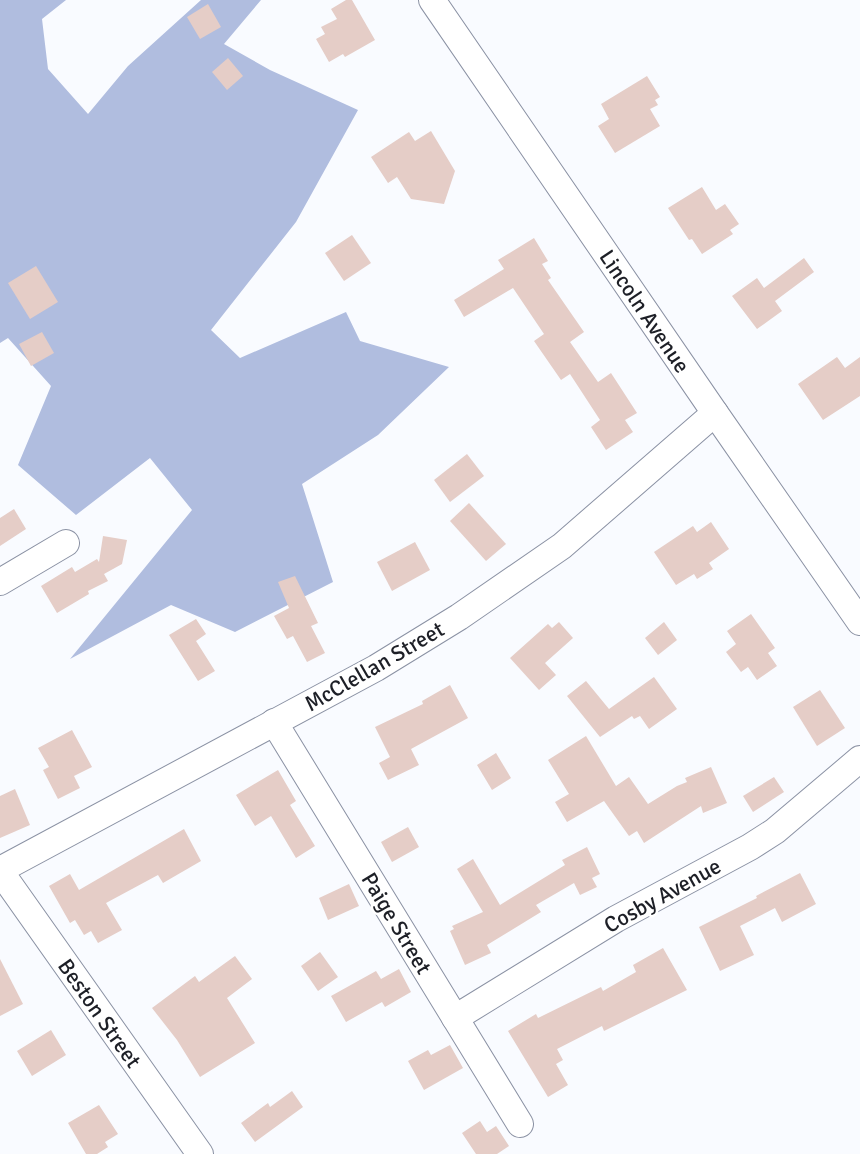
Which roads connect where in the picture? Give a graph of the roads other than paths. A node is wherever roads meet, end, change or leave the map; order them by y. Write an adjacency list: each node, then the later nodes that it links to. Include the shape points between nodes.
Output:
1 (432, 0): 2 (street, Lincoln Avenue)
2 (715, 413): 5 (street, Lincoln Avenue); 6 (street, McClellan Street, via 562,546 496,593 392,658)
3 (66, 543): 4 (street)
4 (0, 582)
5 (860, 622)
6 (274, 722): 8 (street, McClellan Street); 9 (street, Paige Street)
7 (860, 759): 9 (street, Cosby Avenue, via 758,842 616,919)
8 (0, 871): 11 (street, Beston Street)
9 (455, 1018): 10 (street, Paige Street)
10 (520, 1124)
11 (200, 1154)

